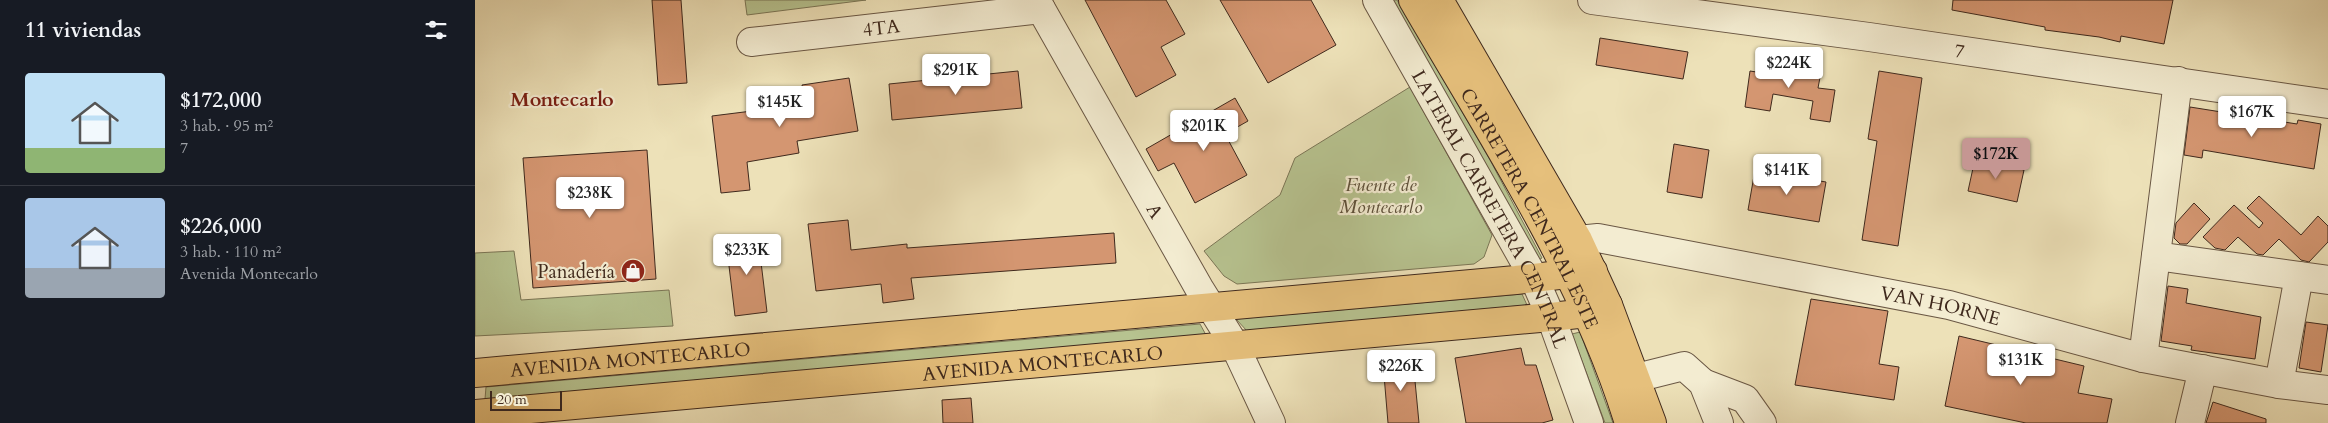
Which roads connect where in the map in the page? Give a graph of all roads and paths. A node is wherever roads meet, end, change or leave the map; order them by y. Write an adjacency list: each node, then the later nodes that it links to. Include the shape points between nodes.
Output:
1 (1377, 0): 13 (street, LATERAL CARRETERA CENTRAL)
2 (1413, 0): 11 (main road, CARRETERA CENTRAL ESTE, via 1558,251)
3 (1439, 0): 9 (main road, CARRETERA CENTRAL ESTE)
4 (1592, 0): 7 (street, 7)
5 (1038, 5): 6 (street, 4TA); 15 (street, A)
6 (751, 42)
7 (2178, 81): 8 (street, 7); 10 (street)
8 (2328, 104)
9 (1578, 240): 11 (main road, CARRETERA CENTRAL ESTE); 19 (street, VAN HORNE, via 1598,238 1949,305)
10 (2156, 256): 12 (street); 19 (street)
11 (1581, 272): 13 (main road, AVENIDA MONTECARLO); 16 (main road, CARRETERA CENTRAL ESTE)
12 (2299, 276): 14 (street); 24 (street)
13 (1534, 278): 15 (main road, AVENIDA MONTECARLO); 17 (street, LATERAL CARRETERA CENTRAL)
14 (2328, 280)
15 (1211, 306): 18 (street, A); 21 (main road, AVENIDA MONTECARLO)
16 (1597, 309): 17 (main road, AVENIDA MONTECARLO); 22 (main road, CARRETERA CENTRAL ESTE); 29 (main road, CARRETERA CENTRAL ESTE)
17 (1551, 317): 18 (main road, AVENIDA MONTECARLO); 28 (street, LATERAL CARRETERA CENTRAL)
18 (1234, 344): 26 (main road, AVENIDA MONTECARLO); 27 (street, A)
19 (2143, 358): 20 (street, VAN HORNE)
20 (2203, 369): 24 (street, VAN HORNE); 33 (street)
21 (475, 373)
22 (1636, 378): 23 (street, via 1684,366); 30 (main road, CARRETERA CENTRAL ESTE)
23 (1703, 383): 31 (street); 32 (street, via 1745,399)
24 (2279, 384): 25 (street, VAN HORNE)
25 (2328, 390)
26 (475, 414)
27 (1271, 423)
28 (1589, 423)
29 (1629, 423)
30 (1652, 423)
31 (1719, 423)
32 (1761, 423)
33 (2190, 423)

